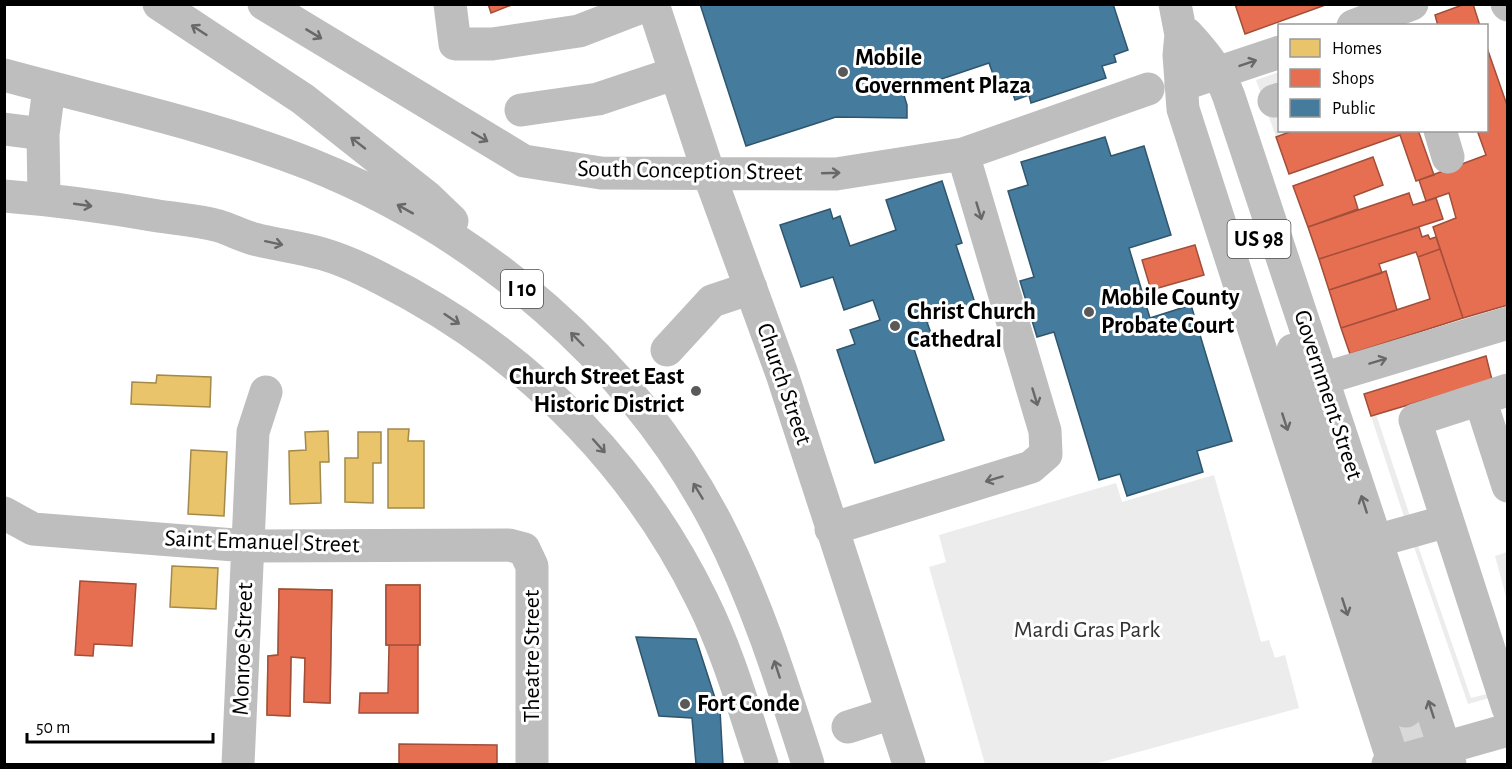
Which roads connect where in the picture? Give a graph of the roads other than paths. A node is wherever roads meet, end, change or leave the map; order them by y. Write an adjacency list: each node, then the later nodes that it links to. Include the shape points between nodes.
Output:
1 (264, 4): 18 (main road, South Conception Street, one-way to 18, via 524,161 592,184)
2 (450, 4): 3 (main road, via 455,44 492,44 579,31)
3 (651, 4): 9 (main road, Church Street)
4 (163, 7): 21 (main road, one-way to 4, via 428,197 303,99)
5 (1400, 11): 7 (main road)
6 (1181, 22): 11 (main road, Government Street)
7 (1359, 24)
8 (1278, 53): 11 (main road, one-way to 8)
9 (676, 74): 14 (main road, via 598,99); 18 (main road, Church Street)
10 (4, 75): 12 (main road, I 10)
11 (1199, 79): 25 (main road, Government Street / US 98, via 1217,101 1297,362); 41 (main road, Government Street, one-way to 41, via 1183,110)
12 (49, 87): 16 (main road); 21 (main road, I 10, one-way to 12, via 432,224 309,164 222,135)
13 (1148, 88): 17 (main road, South Conception Street)
14 (521, 110)
15 (4, 129): 16 (main road)
16 (43, 135): 20 (main road)
17 (963, 154): 18 (main road, South Conception Street, one-way to 17, via 836,174); 31 (main road, one-way to 31, via 1045,430 1046,454 1031,467)
18 (709, 174): 22 (main road, Church Street)
19 (4, 195): 20 (main road)
20 (44, 199): 44 (main road, one-way to 44, via 217,226 254,239 324,254 445,314 517,365 612,460 664,531 715,629)
21 (511, 280): 45 (main road, I 10, one-way to 21, via 757,612 717,523 689,477 608,370)
22 (751, 288): 24 (main road, via 712,301); 31 (main road, Church Street)
23 (1508, 323): 25 (main road, one-way to 23)
24 (667, 350)
25 (1313, 391): 32 (main road, Government Street, one-way to 25); 36 (main road, Government Street / US 98)
26 (266, 392): 33 (main road, Monroe Street, via 253,432)
27 (1494, 395): 28 (main road); 30 (main road, via 1415,420)
28 (1508, 486)
29 (4, 513): 33 (main road, Saint Emanuel Street, via 33,529)
30 (1447, 521): 32 (main road); 35 (main road)
31 (831, 529): 37 (main road, Church Street)
32 (1376, 541): 40 (main road, Government Street, one-way to 32)
33 (247, 546): 34 (main road, Saint Emanuel Street, via 509,544); 42 (main road, Monroe Street)
34 (524, 549): 43 (main road, Theatre Street, via 532,566)
35 (1508, 708)
36 (1406, 711)
37 (892, 713): 38 (main road); 46 (main road, Church Street)
38 (848, 727)
39 (1508, 730): 40 (main road)
40 (1447, 757): 41 (main road)
41 (1392, 764)
42 (238, 765)
43 (532, 765)
44 (762, 765)
45 (808, 765)
46 (909, 765)

